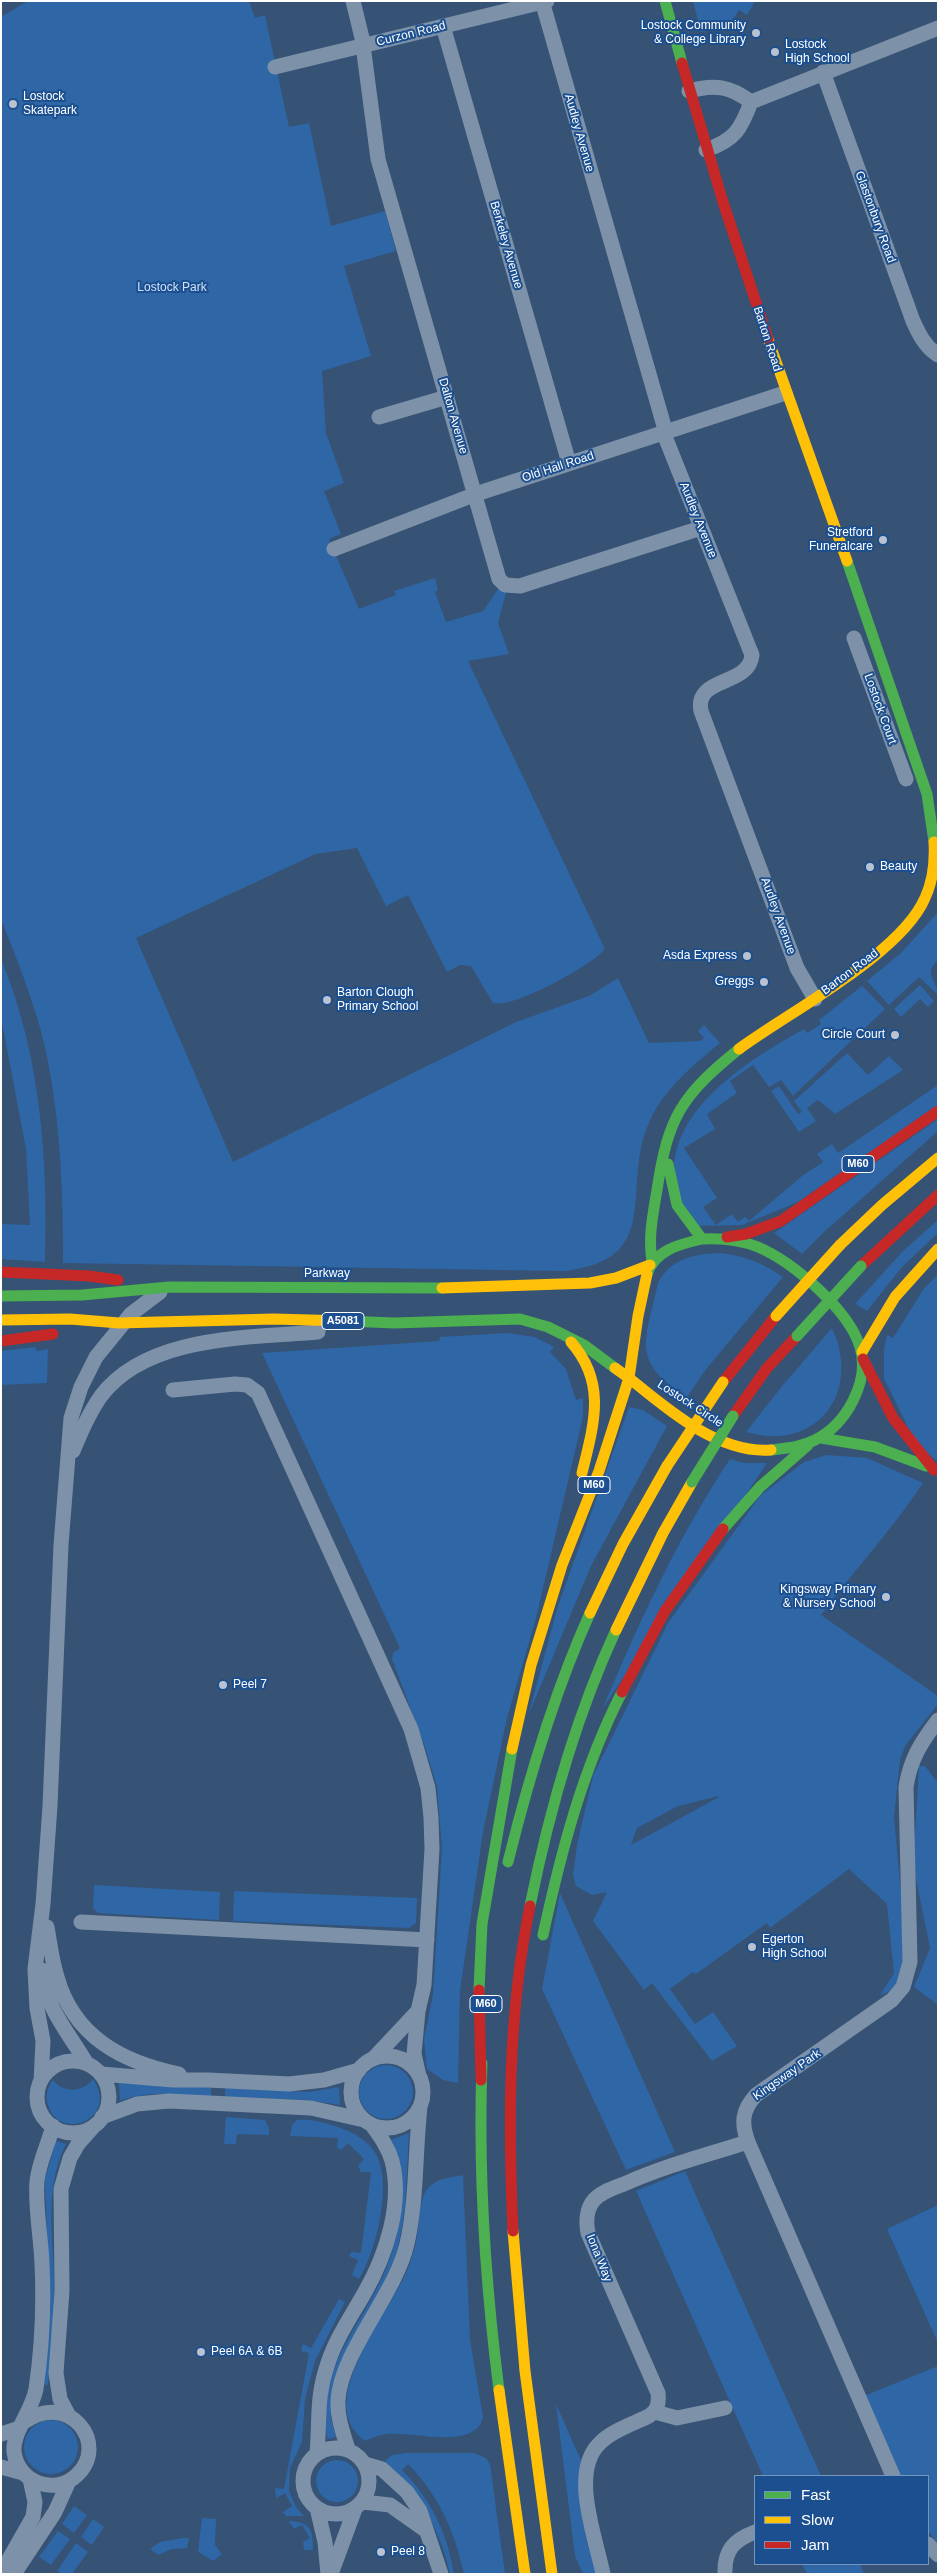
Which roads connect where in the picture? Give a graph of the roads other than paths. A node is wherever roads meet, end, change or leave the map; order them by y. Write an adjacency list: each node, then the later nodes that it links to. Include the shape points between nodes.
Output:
1 (353, 1): 6 (street, Dalton Avenue)
2 (665, 1): 9 (main road, Barton Road)
3 (544, 2): 4 (street, Curzon Road); 16 (street, Audley Avenue)
4 (443, 26): 6 (street, Curzon Road); 17 (street, Berkeley Avenue)
5 (938, 28): 8 (street)
6 (362, 46): 7 (street, Curzon Road); 14 (street, Dalton Avenue, via 378,159)
7 (276, 67)
8 (823, 72): 10 (street); 12 (street, Glastonbury Road, via 912,321 921,338)
9 (689, 91): 10 (street, via 709,86 725,87); 11 (main road, Barton Road)
10 (751, 102): 11 (street, via 735,134 726,143)
11 (706, 150): 13 (main road, Barton Road)
12 (938, 355)
13 (785, 393): 16 (street, Old Hall Road); 22 (main road, Barton Road)
14 (448, 397): 15 (street); 18 (street, Dalton Avenue)
15 (378, 417)
16 (665, 432): 17 (street, Old Hall Road); 19 (street, Audley Avenue)
17 (568, 463): 18 (street, Old Hall Road)
18 (476, 494): 19 (street, Dalton Avenue, via 497,574 502,582 511,586 520,586); 20 (street, Old Hall Road)
19 (701, 528): 28 (street, Audley Avenue, via 752,655 751,664 744,672 706,690 700,703 701,711 797,968)
20 (334, 549)
21 (854, 638): 23 (street, Lostock Court)
22 (886, 672): 23 (street); 24 (main road, Barton Road)
23 (869, 678): 25 (street, Lostock Court)
24 (914, 752): 25 (street); 27 (main road, Barton Road, via 934,829)
25 (898, 758): 26 (street, Lostock Court)
26 (906, 779)
27 (933, 892): 28 (main road, Barton Road, via 893,938 854,972)
28 (815, 999): 30 (main road, Barton Road, via 722,1062 701,1082 672,1122)
29 (938, 1111): 33 (main road, M60, via 781,1221 746,1234)
30 (666, 1141): 34 (main road, Barton Road, via 674,1203); 36 (main road, Barton Road, via 651,1225)
31 (938, 1158): 54 (main road, bridge, via 840,1245 776,1316 724,1382 667,1466 615,1560 571,1656 531,1772)
32 (938, 1195): 76 (main road, M60, bridge, via 861,1266 767,1368 692,1482 622,1612 573,1734 536,1868 520,1956 513,2020)
33 (716, 1238): 34 (main road); 45 (main road, via 758,1247 775,1255 799,1274 846,1320)
34 (702, 1239): 36 (main road, via 670,1248)
35 (938, 1249): 45 (main road, Lostock Circle, via 908,1280 878,1320)
36 (651, 1264): 38 (main road, Parkway, via 616,1278 590,1283 442,1288); 46 (main road, via 642,1296)
37 (1, 1272): 38 (main road)
38 (169, 1287): 39 (main road, Parkway, via 70,1296); 41 (street, via 146,1301)
39 (1, 1296)
40 (1, 1320): 41 (main road, A5081, via 70,1319)
41 (121, 1323): 42 (main road, A5081, via 274,1319); 44 (main road, A5081); 50 (street, via 96,1357 81,1387 71,1418)
42 (394, 1323): 43 (main road, A5081, via 520,1319 548,1326); 50 (street, via 213,1342 156,1356 123,1374 101,1396)
43 (563, 1335): 46 (main road, A5081, via 584,1345); 52 (main road, M60, via 584,1357 596,1400)
44 (1, 1341)
45 (863, 1355): 48 (main road, Lostock Circle, via 861,1378 848,1409); 51 (main road, via 881,1399 901,1433)
46 (629, 1378): 49 (main road, Lostock Circle, via 665,1406 710,1435 729,1443 765,1451); 52 (main road, M60, via 599,1471)
47 (173, 1390): 58 (street, via 235,1384 248,1385 258,1393 330,1547 397,1695 421,1758 431,1818)
48 (820, 1438): 49 (main road, Lostock Circle); 51 (main road, via 875,1447)
49 (808, 1445): 59 (main road, via 782,1464 751,1494 706,1550 636,1662 610,1714 569,1825)
50 (70, 1457): 55 (street, via 61,1545)
51 (936, 1471)
52 (562, 1565): 69 (main road, M60, via 531,1665 508,1764 488,1878 479,1969)
53 (938, 1720): 75 (street, Kingsway Park, via 915,1753 906,1787 910,1962 903,1987 892,2000 864,2021 756,2095 743,2118)
54 (505, 1874)
55 (43, 1904): 57 (street); 70 (street, via 34,1970 43,2049)
56 (81, 1922): 58 (street)
57 (47, 1927): 63 (street, via 42,1970 48,2001); 68 (street, via 64,1996 88,2032 122,2057)
58 (427, 1940): 61 (street, via 424,1985)
59 (541, 1943)
60 (492, 1953): 69 (main road, M60)
61 (418, 2011): 62 (street); 67 (street, via 414,2054)
62 (373, 2059): 65 (street); 67 (street, via 384,2056 399,2059 413,2067)
63 (87, 2064): 66 (street); 70 (street, via 78,2061 61,2063 46,2073)
64 (524, 2067): 76 (main road, M60)
65 (359, 2070): 68 (street, via 307,2083); 73 (street, via 351,2090 357,2112)
66 (101, 2074): 68 (street); 72 (street, via 109,2096 108,2107)
67 (419, 2076): 71 (street, via 423,2097)
68 (208, 2080)
69 (481, 2080): 99 (main road, M60, via 484,2264)
70 (41, 2081): 74 (street, via 38,2090 40,2110)
71 (420, 2107): 73 (street, via 409,2120 394,2128); 82 (street, via 414,2199 407,2244 400,2266 356,2350 340,2389 338,2411)
72 (98, 2122): 73 (street, via 127,2107 169,2101 311,2108); 74 (street, via 77,2132); 79 (street, via 70,2158 60,2189 62,2291 56,2373 60,2399)
73 (368, 2122): 83 (street, via 388,2150 394,2169 390,2230 378,2268 338,2340 322,2380 317,2410)
74 (53, 2126): 80 (street, via 37,2179 42,2271 41,2328 36,2390)
75 (748, 2142): 78 (street, Iona Way, via 656,2171 604,2192 593,2201 588,2212 588,2233 658,2393 659,2403); 86 (street, Kingsway Park)
76 (509, 2174): 100 (main road, M60, via 524,2369)
77 (725, 2408): 78 (street, via 678,2418)
78 (655, 2412): 101 (street, via 599,2443 586,2469 586,2496)
79 (69, 2416): 80 (street, via 46,2411 34,2415); 88 (street, via 84,2430 88,2441 85,2464)
80 (22, 2425): 81 (street); 87 (street, via 15,2439 14,2451 17,2463)
81 (1, 2434)
82 (348, 2449): 83 (street, via 337,2447); 84 (street)
83 (317, 2453): 90 (street, via 304,2470 303,2480 310,2501)
84 (365, 2464): 89 (street, via 370,2483); 91 (street, via 382,2469 407,2492 420,2511)
85 (1, 2467): 87 (street)
86 (894, 2475)
87 (27, 2476): 88 (street, via 49,2486); 95 (street, via 35,2502 32,2517)
88 (69, 2481): 96 (street, via 55,2512)
89 (359, 2505): 90 (street, via 336,2514); 91 (street, via 390,2505); 97 (street)
90 (317, 2508): 97 (street)
91 (424, 2529): 98 (street)
92 (754, 2532): 102 (street, via 738,2540 727,2552)
93 (929, 2545): 94 (street)
94 (938, 2555)
95 (1, 2573)
96 (14, 2574)
97 (329, 2574)
98 (441, 2574)
99 (526, 2574)
100 (552, 2574)
101 (603, 2574)
102 (725, 2574)

